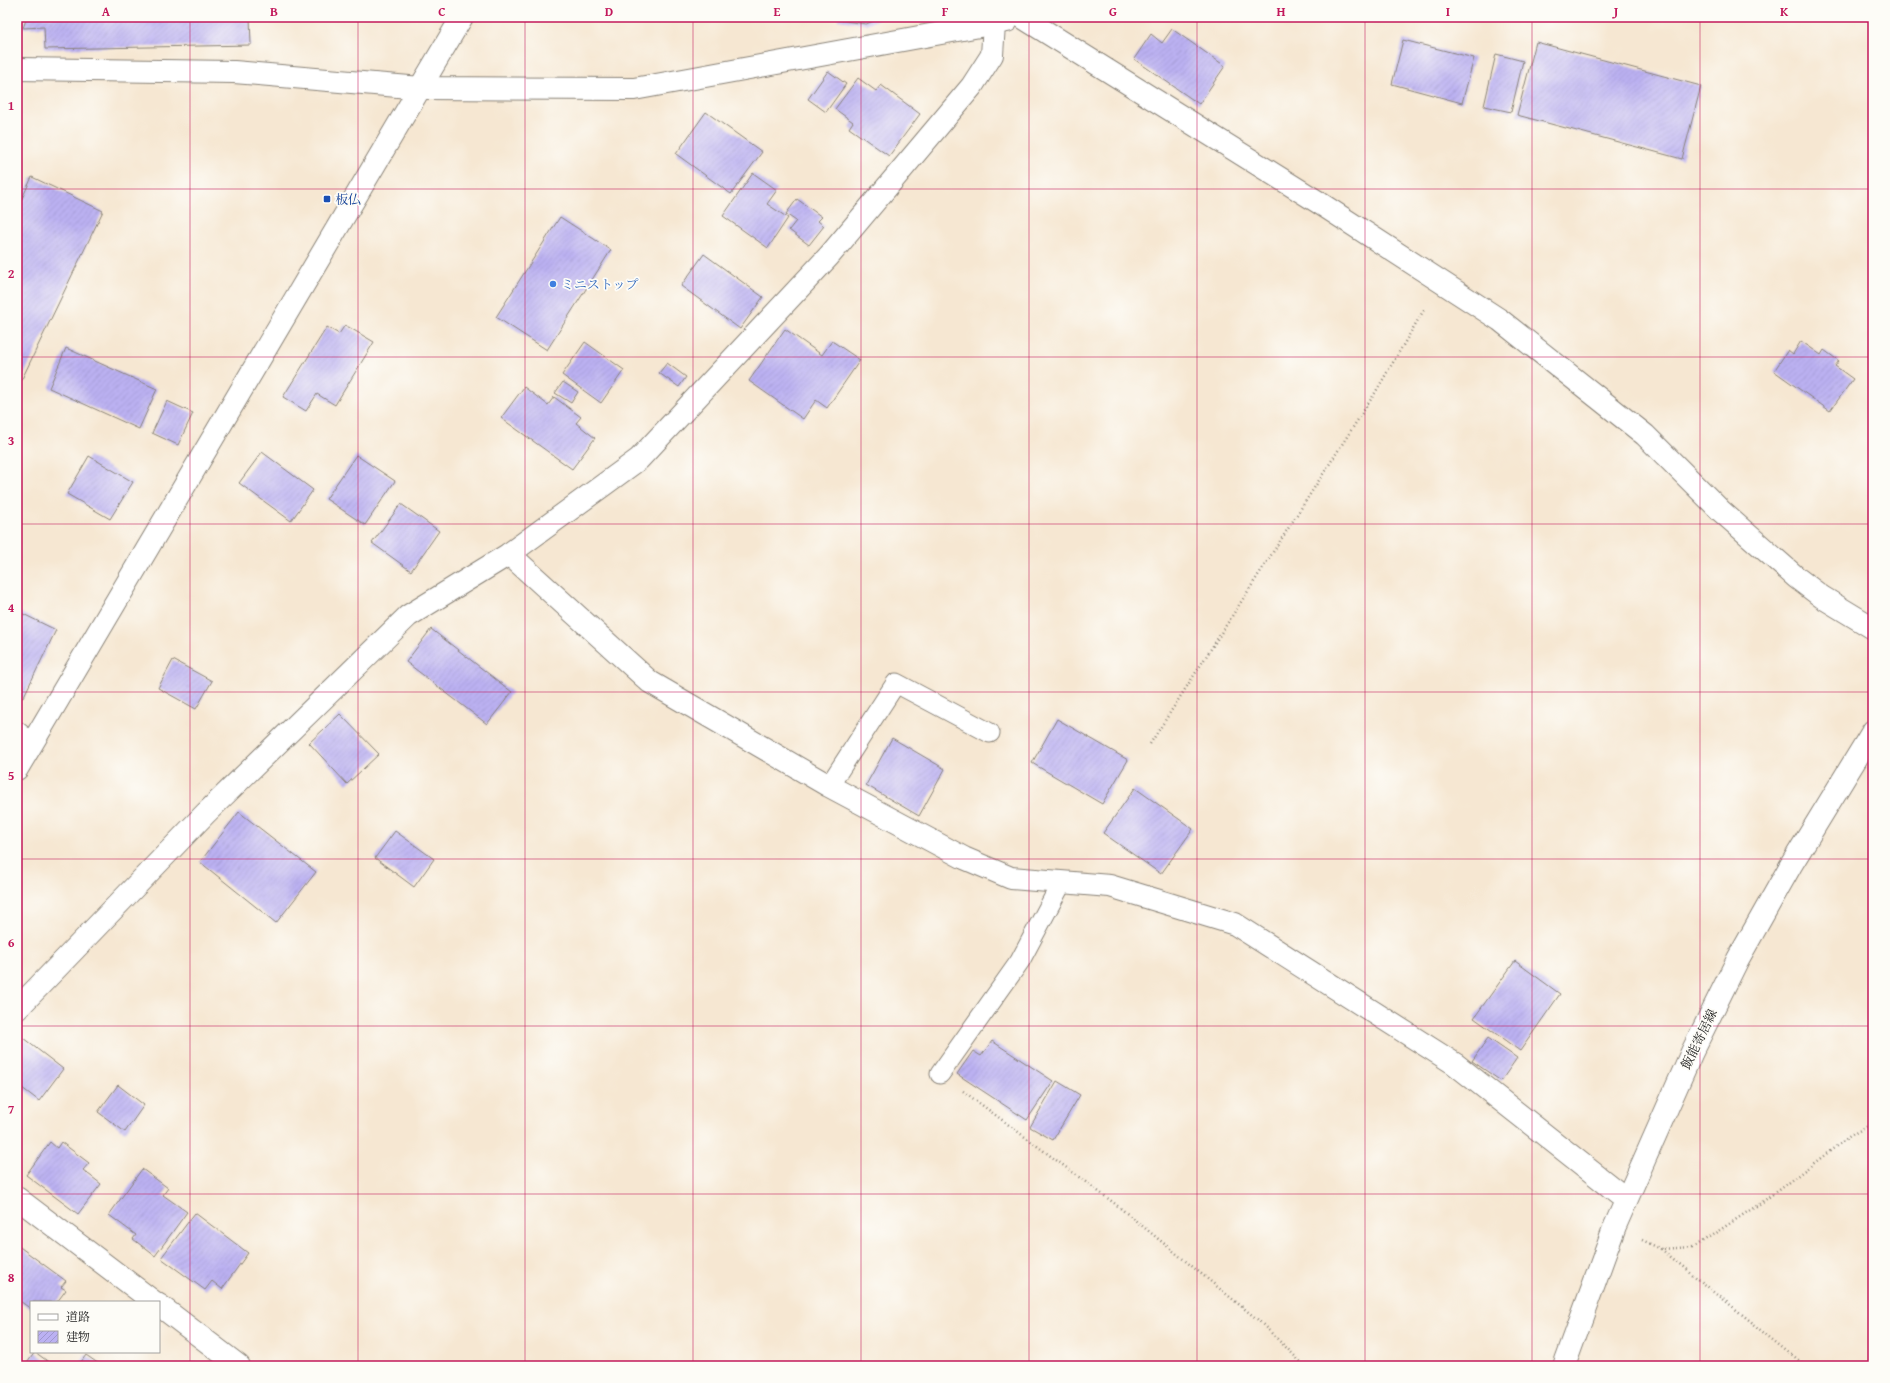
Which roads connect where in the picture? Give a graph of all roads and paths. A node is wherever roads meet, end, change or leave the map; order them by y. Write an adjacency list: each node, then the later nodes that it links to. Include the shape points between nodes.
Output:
1 (462, 17): 5 (street)
2 (1022, 17): 3 (street); 6 (street)
3 (994, 24): 5 (street, via 634,89); 7 (street, via 992,55 972,86 829,256 639,459)
4 (17, 69): 5 (street, via 234,72)
5 (421, 88): 11 (street)
6 (1441, 281): 8 (street, via 1500,320 1645,436 1737,526 1797,578 1822,597); 12 (path, via 1375,393)
7 (510, 554): 14 (street, via 650,682); 16 (street, via 408,616 206,813)
8 (1873, 628)
9 (1873, 731): 20 (street, 飯能寄居線, via 1791,865 1738,959 1692,1052)
10 (990, 733): 14 (lane, via 896,683)
11 (25, 737): 13 (street)
12 (1150, 744)
13 (17, 769)
14 (829, 786): 15 (street, via 964,858 1011,878)
15 (1062, 882): 17 (lane, via 1020,961); 20 (street, via 1110,886 1235,924 1455,1064)
16 (17, 1009)
17 (940, 1074): 26 (path, via 1114,1203 1257,1319)
18 (1873, 1124): 22 (path, via 1850,1136 1761,1203 1694,1246)
19 (17, 1198): 23 (street)
20 (1626, 1199): 21 (street, 飯能寄居線)
21 (1615, 1226): 22 (path); 27 (street, 飯能寄居線)
22 (1661, 1249): 28 (path)
23 (153, 1301)
24 (160, 1307): 25 (street)
25 (239, 1366)
26 (1305, 1366)
27 (1564, 1366)
28 (1806, 1366)

